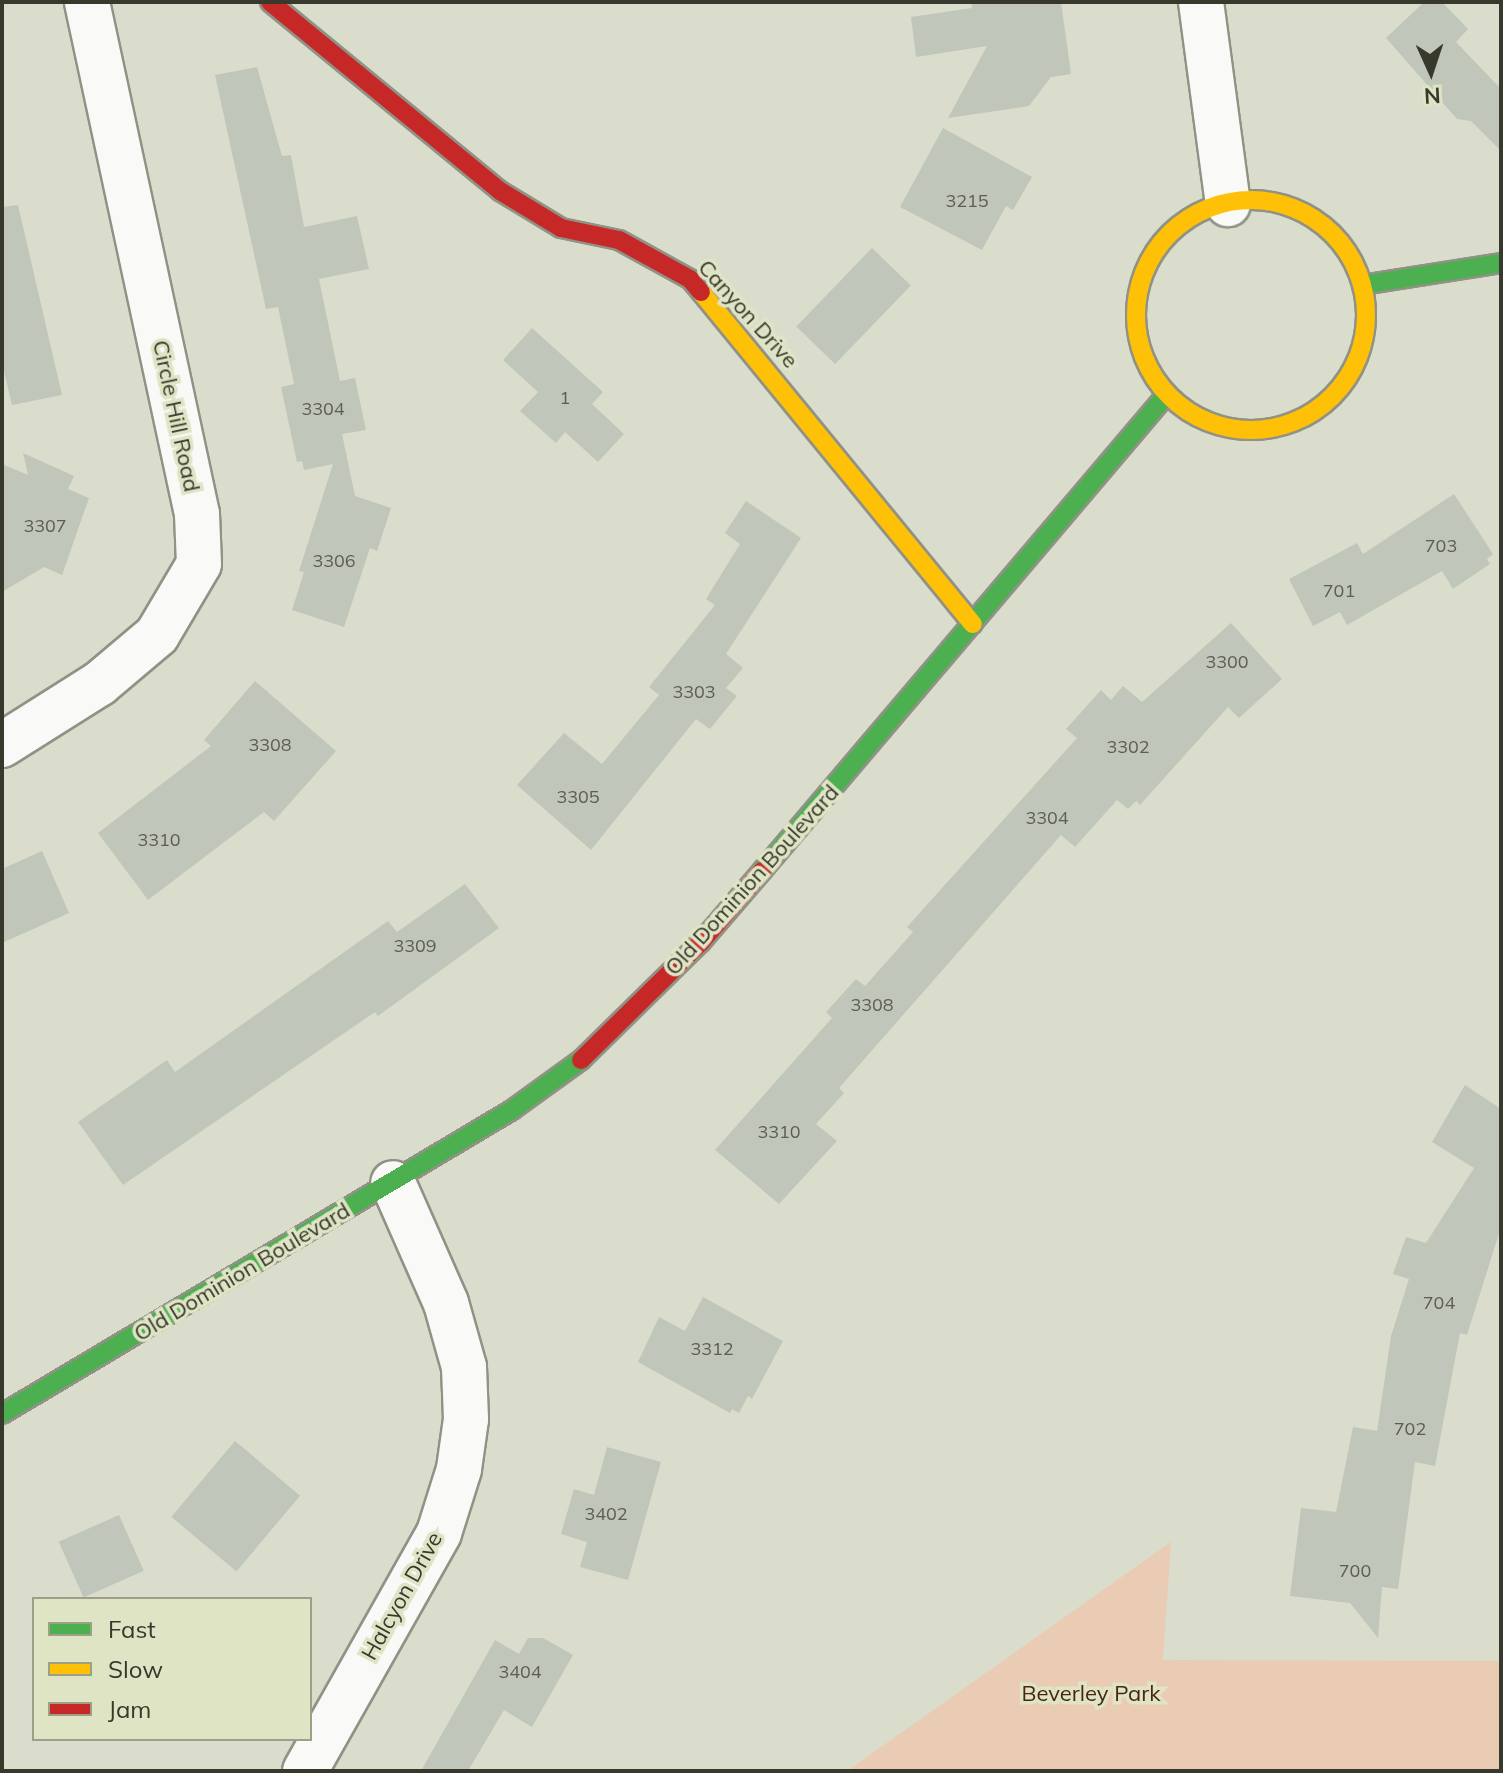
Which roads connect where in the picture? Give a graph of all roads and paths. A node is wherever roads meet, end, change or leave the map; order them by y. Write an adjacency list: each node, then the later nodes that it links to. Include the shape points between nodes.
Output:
1 (87, 2): 9 (street, Circle Hill Road, via 197,514 199,564 157,635 99,684)
2 (270, 2): 8 (street, Canyon Drive, via 500,191 561,228 619,240 690,279)
3 (1201, 2): 4 (street)
4 (1228, 204): 6 (street, via 1248,200 1285,205 1318,221 1344,247); 7 (street, via 1180,225 1155,252 1140,285 1135,324 1145,362)
5 (1501, 263): 6 (street)
6 (1362, 285): 7 (street, via 1367,316 1360,354 1341,388 1311,414 1275,428 1236,429 1199,418)
7 (1167, 394): 8 (street, Old Dominion Boulevard)
8 (973, 624): 10 (street, Old Dominion Boulevard, via 701,942 581,1060 512,1110)
9 (2, 745)
10 (393, 1183): 11 (street, Old Dominion Boulevard); 12 (street, Halcyon Drive, via 446,1303 464,1367 466,1419 459,1469 439,1533)
11 (2, 1414)
12 (305, 1771)

